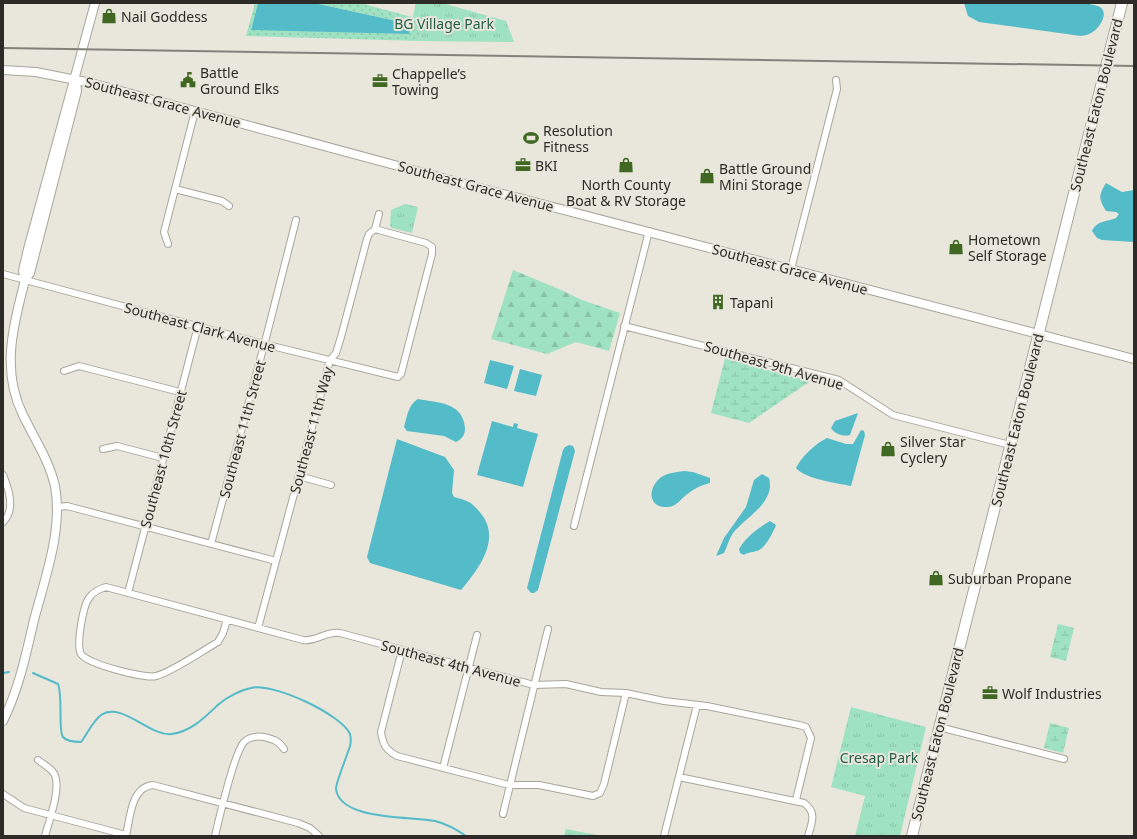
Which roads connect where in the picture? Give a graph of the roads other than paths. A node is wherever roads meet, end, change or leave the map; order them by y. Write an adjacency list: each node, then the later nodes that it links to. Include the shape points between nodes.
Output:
1 (95, 3): 4 (street)
2 (1122, 3): 19 (main road, Southeast Eaton Boulevard)
3 (3, 70): 4 (street, Southeast Grace Avenue, via 36,72)
4 (76, 79): 6 (street, Southeast Grace Avenue); 16 (street, via 70,89 28,249 23,271)
5 (836, 80): 14 (street, via 837,89)
6 (195, 111): 7 (street); 12 (street, Southeast Grace Avenue)
7 (175, 189): 8 (street); 13 (street, via 164,232)
8 (229, 206)
9 (379, 214): 11 (street, Southeast 11th Way)
10 (296, 220): 20 (street, Southeast 11th Street)
11 (375, 230): 22 (street, Southeast 11th Way, via 367,239 341,338 336,353); 22 (street, Southeast Clark Avenue, via 426,243 432,247 401,374 398,377)
12 (649, 231): 14 (street, Southeast Grace Avenue); 18 (street)
13 (168, 244)
14 (791, 269): 19 (street, Southeast Grace Avenue)
15 (3, 274): 16 (street, Southeast Clark Avenue)
16 (25, 280): 17 (street, Southeast Clark Avenue); 31 (street, via 11,341 12,382 20,408 49,467 55,486)
17 (198, 326): 20 (street, Southeast Clark Avenue); 24 (street, Southeast 10th Street)
18 (624, 326): 25 (street, Southeast 9th Avenue, via 839,380 893,415); 34 (street)
19 (1039, 333): 21 (street, Southeast Grace Avenue); 25 (main road, Southeast Eaton Boulevard)
20 (264, 344): 22 (street, Southeast Clark Avenue); 35 (street, Southeast 11th Street)
21 (1134, 359)
22 (330, 360): 29 (street, Southeast 11th Way)
23 (64, 371): 24 (street, via 79,366)
24 (180, 392): 27 (street, Southeast 10th Street)
25 (1010, 445): 48 (main road, Southeast Eaton Boulevard)
26 (103, 449): 27 (street, via 117,446)
27 (163, 458): 33 (street, Southeast 10th Street)
28 (3, 475): 32 (street, via 10,505)
29 (299, 476): 30 (street); 36 (street, Southeast 11th Way)
30 (331, 485)
31 (57, 507): 33 (street, via 67,506); 47 (street, via 51,550 19,681)
32 (4, 521)
33 (145, 526): 35 (street); 37 (street, Southeast 10th Street)
34 (574, 526)
35 (211, 544): 36 (street)
36 (276, 561): 39 (street, Southeast 11th Way)
37 (128, 593): 38 (street, Southeast 4th Avenue); 38 (street, Southeast 4th Avenue, via 106,587 97,590 88,599 78,639 82,655 91,662 143,676 156,676 218,642 224,633)
38 (227, 620): 39 (street, Southeast 4th Avenue)
39 (258, 628): 42 (street, Southeast 4th Avenue, via 310,641 333,632)
40 (548, 629): 44 (street)
41 (476, 635): 43 (street)
42 (402, 650): 43 (street, Southeast 4th Avenue); 52 (street, via 382,732 383,742 387,750 397,756)
43 (468, 668): 44 (street, Southeast 4th Avenue); 52 (street)
44 (534, 685): 45 (street, Southeast 4th Avenue, via 566,684 601,692); 54 (street)
45 (626, 693): 46 (street, Southeast 4th Avenue); 54 (street, via 600,792 593,796 539,785)
46 (697, 705): 53 (street); 56 (street, Southeast 4th Avenue, via 806,727 811,738)
47 (3, 721)
48 (939, 728): 50 (street); 66 (main road, Southeast Eaton Boulevard)
49 (284, 749): 57 (street, via 275,740 262,736 244,741)
50 (1064, 759)
51 (38, 760): 59 (street, via 53,772 57,780)
52 (443, 768): 54 (street)
53 (679, 777): 56 (street); 64 (street)
54 (509, 785): 58 (street)
55 (3, 794): 59 (street, via 24,808)
56 (796, 800): 65 (street, via 811,807 814,815)
57 (223, 804): 61 (street, via 153,785 145,786 135,797); 62 (street); 63 (street, via 304,825)
58 (502, 814)
59 (50, 815): 60 (street); 61 (street)
60 (45, 836)
61 (126, 836)
62 (215, 836)
63 (318, 836)
64 (664, 836)
65 (808, 836)
66 (912, 836)

